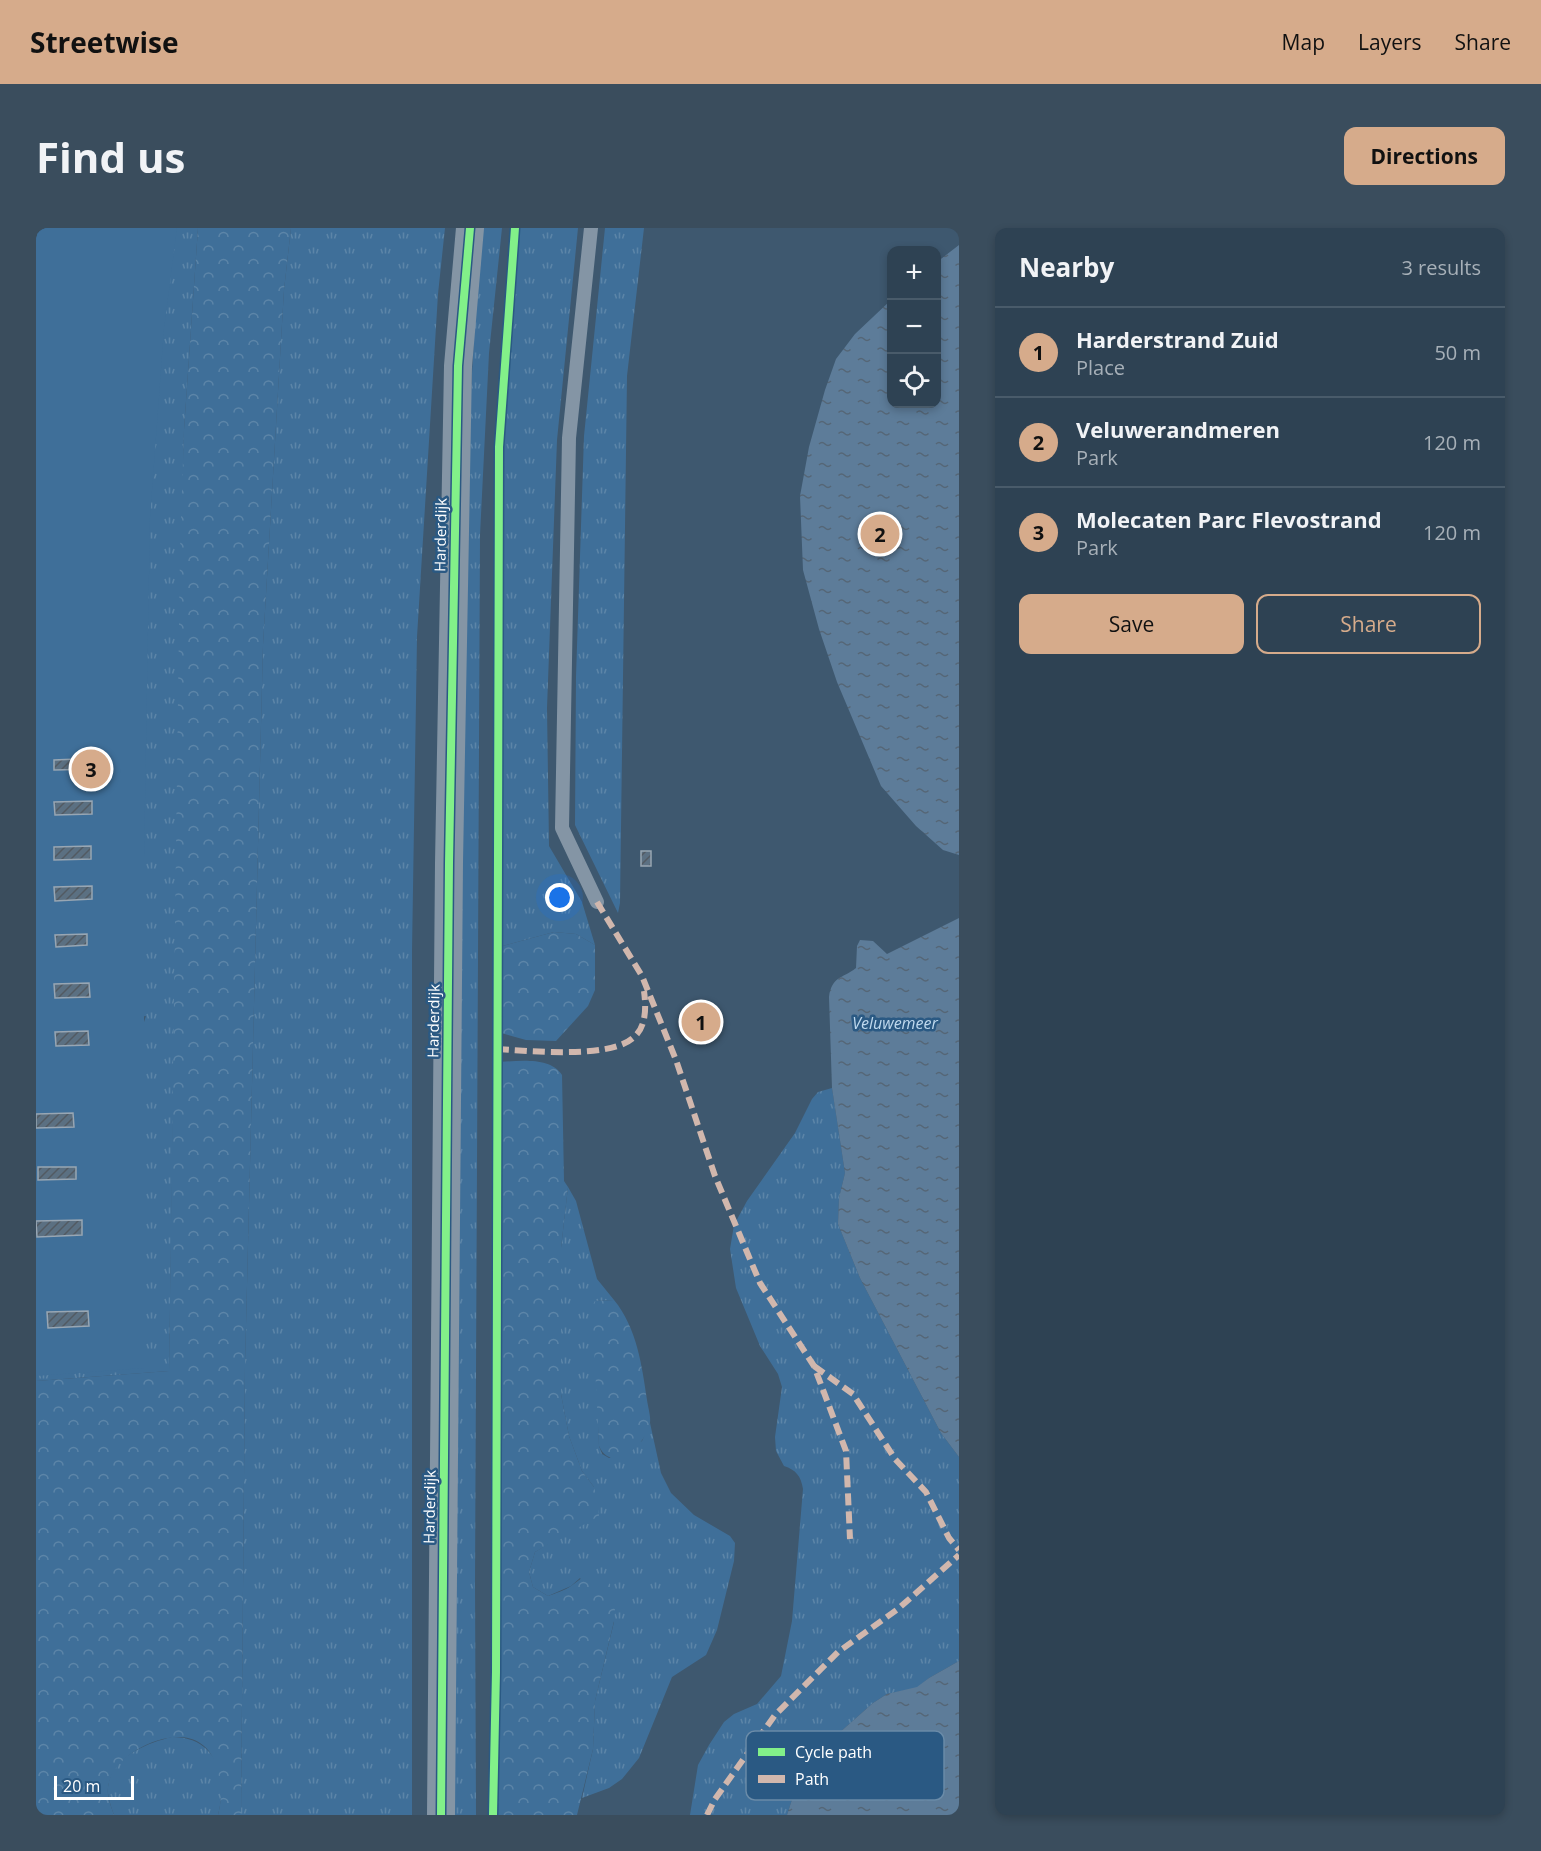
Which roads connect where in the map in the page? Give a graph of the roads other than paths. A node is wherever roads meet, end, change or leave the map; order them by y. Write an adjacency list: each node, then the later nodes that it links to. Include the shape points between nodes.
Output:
1 (470, 228): 4 (street, Harderdijk, via 458,378 449,863)
2 (591, 228): 3 (lane, via 569,438 562,828)
3 (597, 902)
4 (441, 1815)

